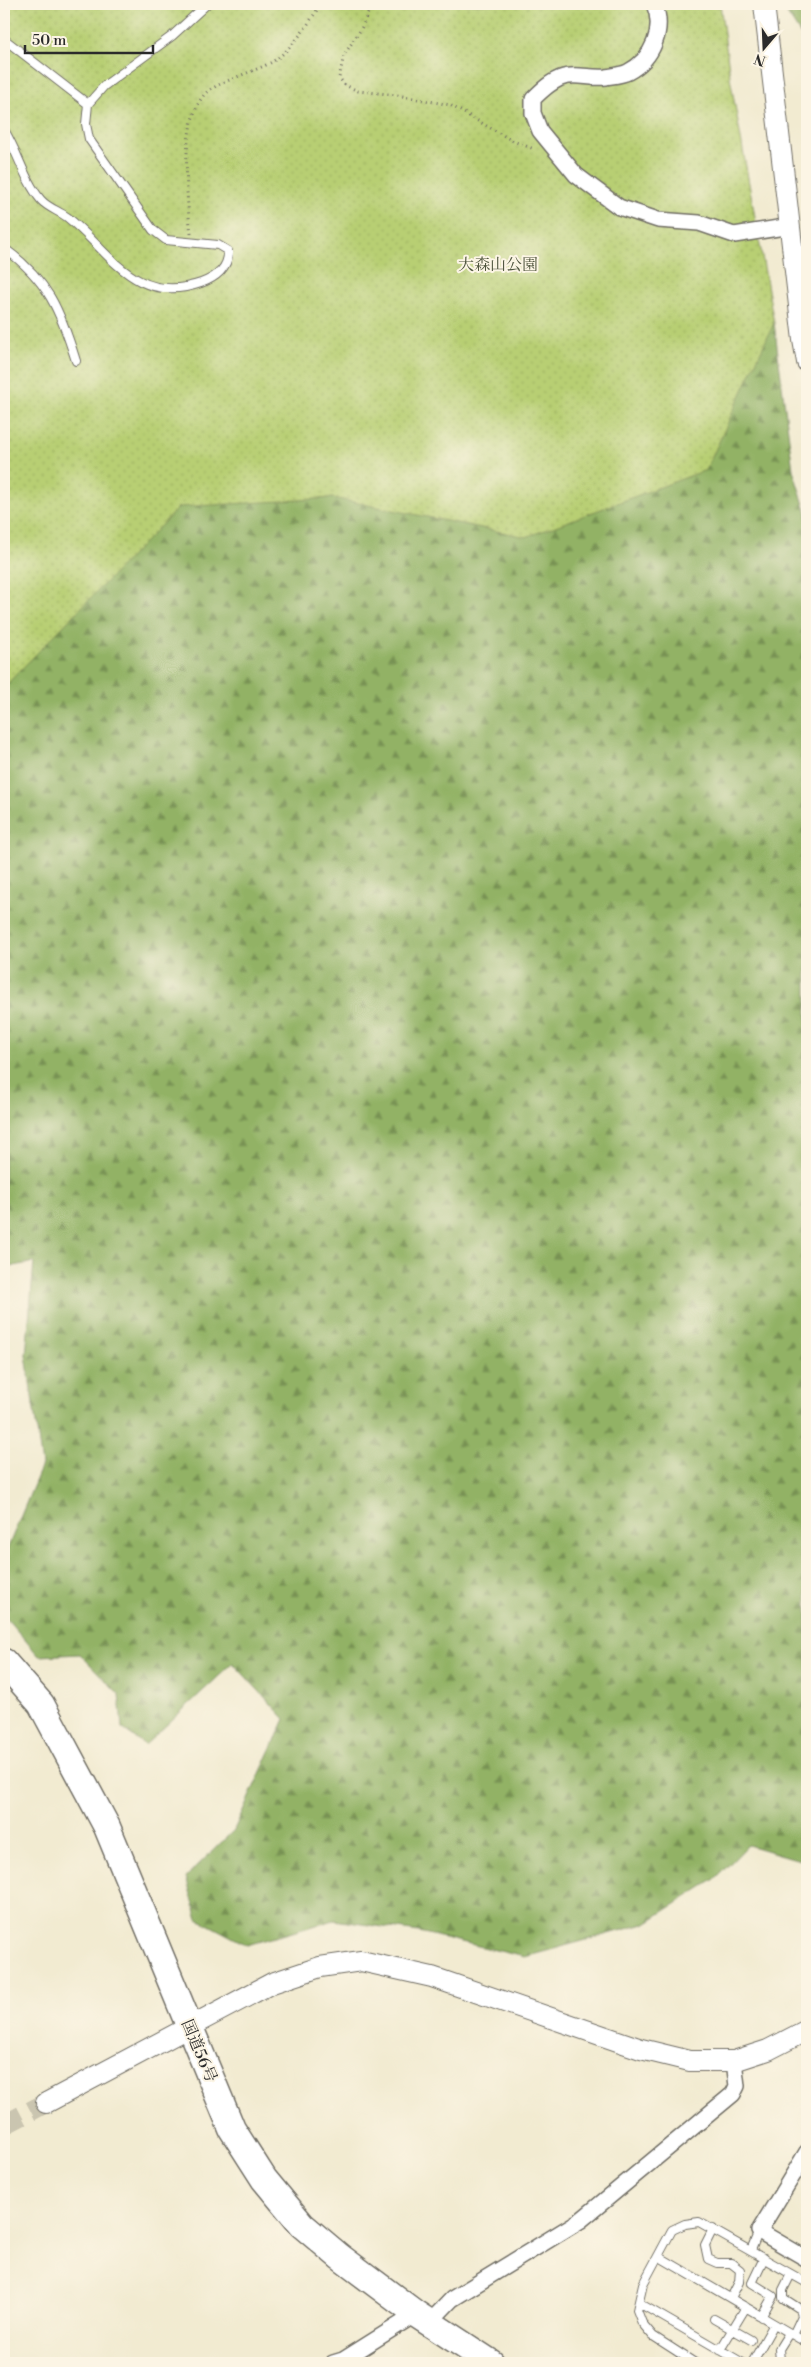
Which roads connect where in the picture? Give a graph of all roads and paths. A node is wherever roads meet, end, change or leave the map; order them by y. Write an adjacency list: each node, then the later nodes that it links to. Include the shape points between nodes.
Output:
1 (207, 4): 7 (lane, via 172,36 104,86)
2 (321, 4): 11 (path, via 302,34 273,61 205,93 196,107 188,140 186,195)
3 (372, 4): 9 (path, via 344,55 339,78 345,85 358,91 450,105 513,141)
4 (654, 4): 9 (street, via 658,12 659,35 649,54 628,72 604,77 564,77 545,87 533,99 533,113 540,131)
5 (764, 4): 10 (street)
6 (4, 39): 7 (lane)
7 (88, 104): 11 (lane, via 86,124 89,139 153,230 166,240)
8 (4, 130): 11 (lane, via 43,202 67,217 127,274 162,288 185,288 204,282 220,272 228,260 228,251 218,245)
9 (563, 158): 10 (street, via 576,175 619,206 658,220 699,223 734,235)
10 (791, 226): 14 (street)
11 (192, 243)
12 (4, 248): 13 (lane, via 36,276 50,295)
13 (76, 361)
14 (807, 362)
15 (4, 1662): 16 (highway, 国道56号, via 41,1704 107,1828)
16 (189, 2029): 18 (street, via 272,1983 320,1967 361,1961 432,1977 641,2049 690,2061); 19 (street); 33 (highway, 国道56号, via 232,2129 264,2179 302,2225)
17 (807, 2030): 18 (street, via 768,2050)
18 (734, 2061): 33 (street, via 737,2086 733,2094 581,2220)
19 (46, 2103)
20 (807, 2152): 22 (street)
21 (713, 2229): 23 (lane); 24 (lane, via 699,2222 672,2230); 29 (lane, via 705,2245 708,2259 731,2263 740,2270 739,2282)
22 (759, 2231): 23 (lane); 26 (street)
23 (751, 2250): 25 (lane)
24 (658, 2256): 29 (lane); 30 (lane, via 643,2284)
25 (764, 2258): 27 (lane); 32 (lane, via 752,2283 773,2296)
26 (807, 2259)
27 (791, 2274): 28 (lane); 37 (lane, via 782,2290 783,2298 800,2309 802,2316)
28 (807, 2283)
29 (730, 2298): 31 (lane)
30 (639, 2303): 40 (lane); 43 (lane, via 637,2310 642,2323 653,2336)
31 (746, 2307): 32 (lane); 36 (lane)
32 (761, 2317): 35 (lane)
33 (422, 2319): 41 (street); 42 (highway, 国道56号)
34 (714, 2319): 36 (lane)
35 (774, 2324): 37 (lane); 45 (lane)
36 (733, 2330): 38 (lane); 40 (lane)
37 (791, 2334): 39 (lane); 46 (lane, via 779,2350 780,2361)
38 (750, 2340)
39 (807, 2344)
40 (720, 2350): 44 (lane)
41 (333, 2363)
42 (491, 2363)
43 (694, 2363)
44 (743, 2363)
45 (752, 2363)
46 (784, 2363)

